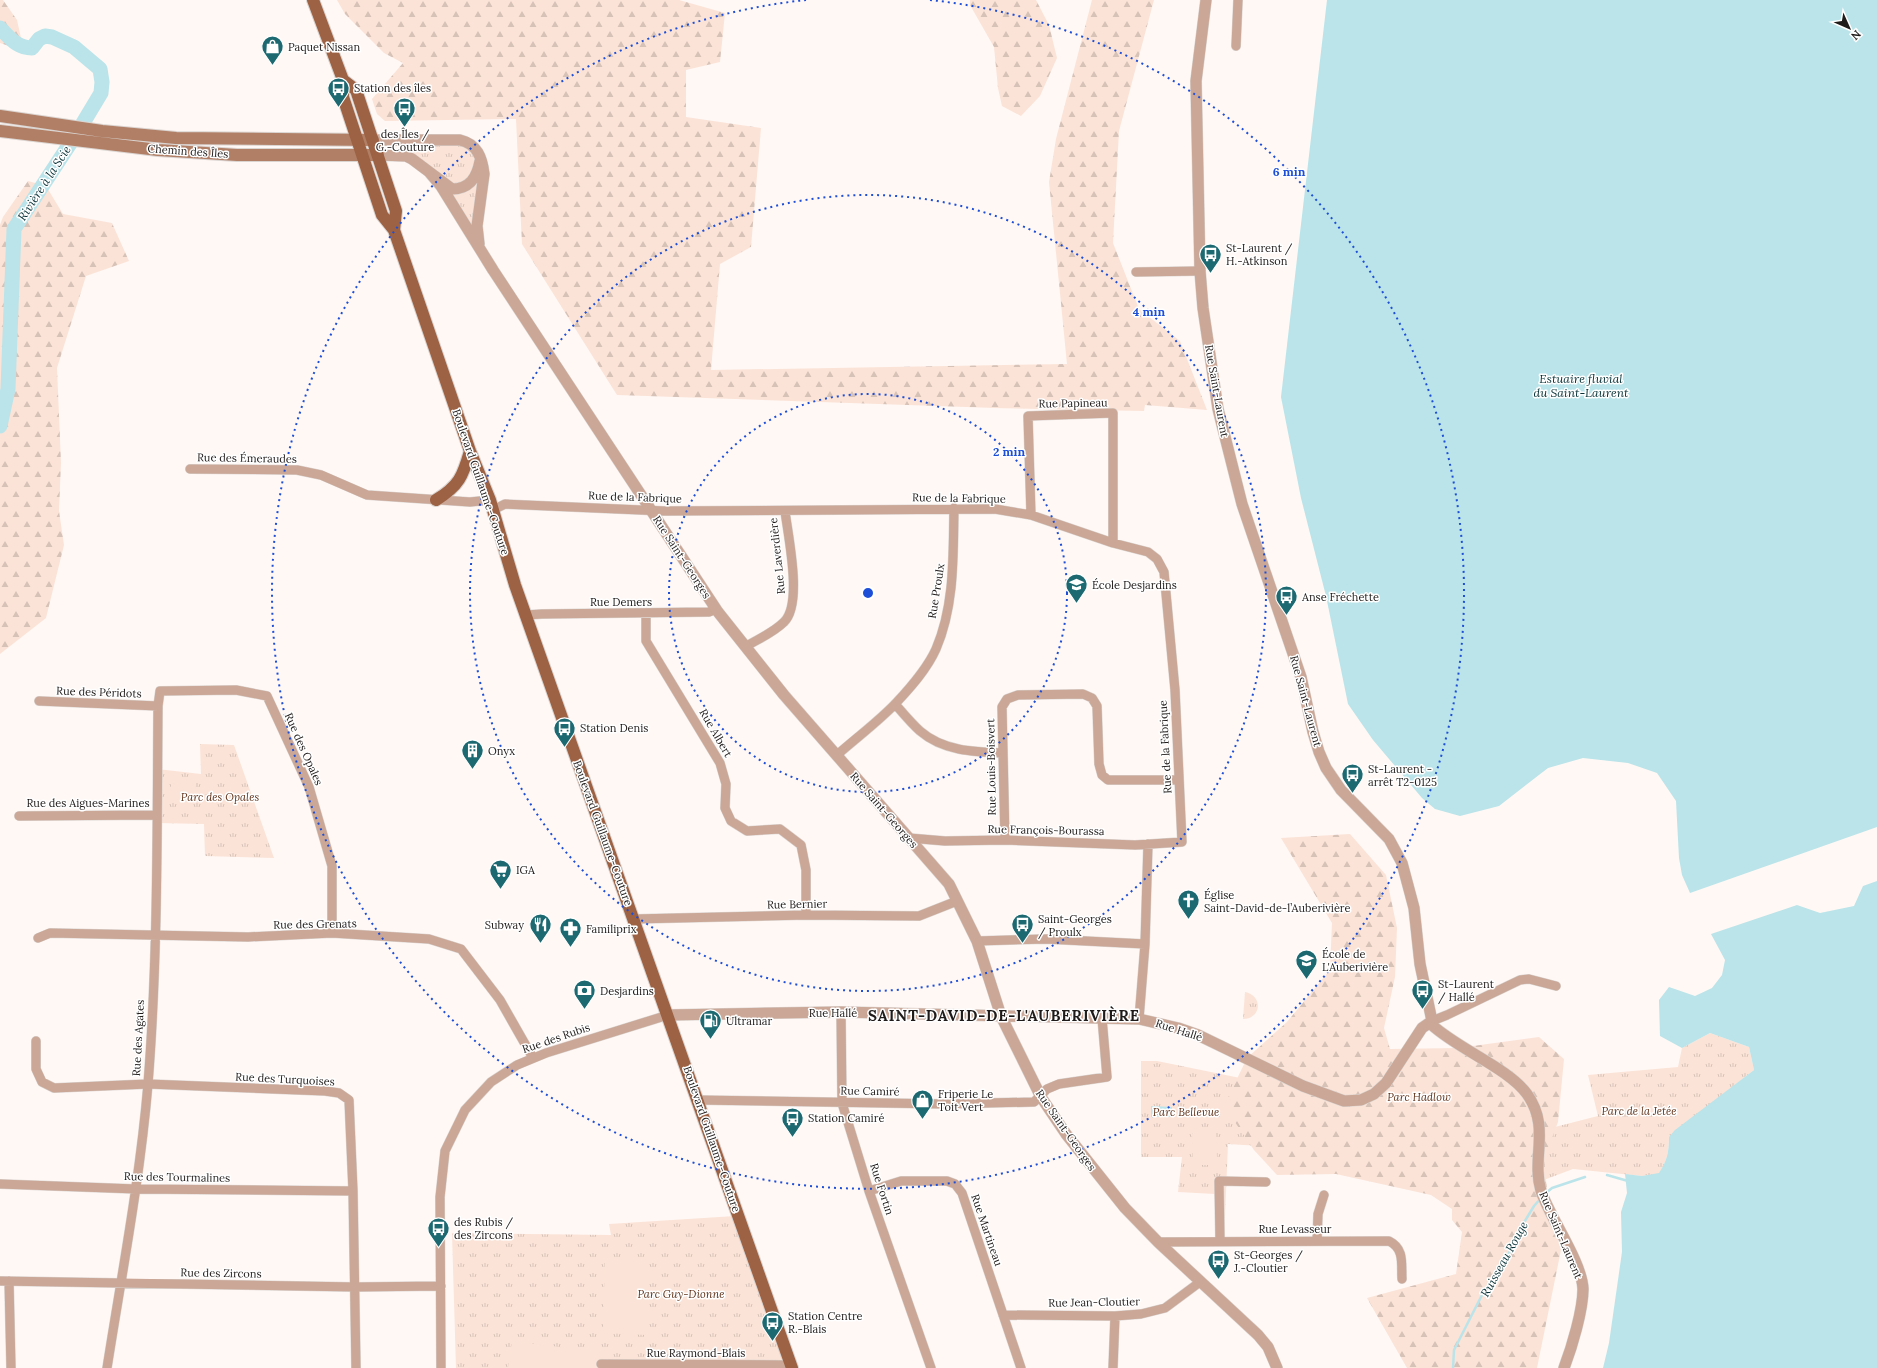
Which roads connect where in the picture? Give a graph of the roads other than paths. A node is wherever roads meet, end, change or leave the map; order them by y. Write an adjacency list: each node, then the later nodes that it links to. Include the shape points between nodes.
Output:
1 (313, 0): 5 (main road, Boulevard Guillaume-Couture)
2 (1206, 0): 16 (street, Rue Saint-Laurent, via 1196,81)
3 (1238, 0): 4 (street)
4 (1236, 46)
5 (343, 80): 8 (main road, Boulevard Guillaume-Couture, via 343,98); 9 (main road, Boulevard Guillaume-Couture, via 356,90)
6 (0, 116): 8 (main road, Chemin des Îles, via 102,131 176,138)
7 (0, 131): 10 (main road, Chemin des Îles, via 158,150 237,155)
8 (358, 140): 9 (main road, Chemin des Îles); 10 (main road, Boulevard Guillaume-Couture)
9 (372, 140): 11 (main road, Boulevard Guillaume-Couture); 12 (street, Rue Saint-Georges, via 460,140 469,142)
10 (362, 155): 11 (main road, Chemin des Îles); 14 (main road, Boulevard Guillaume-Couture, via 382,215)
11 (378, 155): 13 (street, Rue Saint-Georges, via 406,156); 14 (main road, Boulevard Guillaume-Couture, via 396,211)
12 (481, 158): 13 (street, Rue Saint-Georges, via 472,182 460,189 452,189); 15 (street, Rue Saint-Georges, via 484,174 477,226)
13 (430, 173): 15 (street, Rue Saint-Georges)
14 (394, 230): 18 (main road, Boulevard Guillaume-Couture)
15 (480, 248): 23 (street, Rue Saint-Georges)
16 (1200, 271): 17 (street); 57 (street, Rue Saint-Laurent, via 1218,410 1242,504 1301,677 1313,732 1326,768 1352,802 1389,839 1402,863 1414,908 1420,964)
17 (1136, 272)
18 (470, 451): 20 (main road, via 458,483); 21 (main road, Boulevard Guillaume-Couture)
19 (190, 470): 20 (street, Rue des Émeraudes, via 297,470 321,475 367,495)
20 (436, 500): 21 (street, Rue des Émeraudes)
21 (491, 505): 23 (street, Rue de la Fabrique); 29 (main road, Boulevard Guillaume-Couture)
22 (954, 508): 24 (street, Rue de la Fabrique); 25 (street, Rue de la Fabrique, via 995,509); 32 (street, Rue Proulx, via 953,574 948,611 936,649 918,677)
23 (652, 510): 24 (street, Rue de la Fabrique); 27 (street, Rue Saint-Georges)
24 (785, 511): 30 (street, Rue Laverdière, via 794,600 785,621)
25 (1031, 515): 26 (street, Rue de la Fabrique); 26 (street, Rue Papineau, via 1028,416 1113,413)
26 (1113, 542): 36 (street, Rue de la Fabrique, via 1148,552 1157,559 1164,572 1175,690)
27 (716, 609): 28 (street, Rue Demers, via 709,612); 30 (street, Rue Saint-Georges)
28 (646, 614): 29 (street, Rue Demers); 44 (street, Rue Albert, via 646,641 720,763 726,784 725,808 731,821 747,831 780,829 801,844 806,870)
29 (526, 616): 45 (main road, Boulevard Guillaume-Couture)
30 (745, 647): 35 (street, Rue Saint-Georges)
31 (39, 701): 33 (street, Rue des Péridots)
32 (895, 704): 34 (street, via 921,732 943,745 970,752); 35 (street, Rue Proulx)
33 (158, 706): 37 (street, Rue des Agates); 46 (street, Rue des Opales, via 160,691 236,690 267,696 309,787 332,866)
34 (1002, 753): 36 (street, Rue Louis-Boisvert, via 1002,707 1006,699 1018,696 1083,694 1092,698 1097,706 1099,764 1102,775 1108,780); 40 (street, Rue Louis-Boisvert)
35 (836, 755): 39 (street, Rue Saint-Georges)
36 (1179, 780): 41 (street, Rue de la Fabrique)
37 (157, 815): 38 (street, Rue des Aigues-Marines); 47 (street, Rue des Agates)
38 (20, 816)
39 (909, 838): 40 (street, Rue François-Bourassa, via 945,841); 43 (street, Rue Saint-Georges, via 949,884)
40 (1005, 840): 42 (street, Rue François-Bourassa)
41 (1182, 842): 42 (street, Rue François-Bourassa)
42 (1148, 844): 50 (street)
43 (957, 901): 44 (street, Rue Bernier, via 919,916); 49 (street, Rue Saint-Georges)
44 (806, 915): 45 (street, Rue Bernier)
45 (634, 919): 53 (main road, Boulevard Guillaume-Couture)
46 (332, 933): 47 (street, Rue des Grenats, via 248,937); 59 (street, Rue des Grenats, via 429,939 461,949 500,1000)
47 (156, 935): 48 (street, Rue des Grenats, via 50,933); 60 (street, Rue des Agates)
48 (38, 938)
49 (977, 941): 50 (street, via 1046,939); 54 (street, Rue Saint-Georges)
50 (1145, 944): 56 (street)
51 (1556, 986): 57 (street, Rue Hallé, via 1529,979 1520,980)
52 (841, 1012): 53 (street, Rue Hallé); 54 (street, Rue Hallé); 63 (street, Rue Fortin)
53 (668, 1015): 59 (street, Rue des Rubis); 62 (main road, Boulevard Guillaume-Couture)
54 (1002, 1016): 55 (street, Rue Hallé); 61 (street, Rue Saint-Georges)
55 (1102, 1018): 56 (street, Rue Hallé); 61 (street, via 1107,1077 1059,1084 1047,1089)
56 (1139, 1019): 57 (street, Rue Hallé, via 1198,1035 1303,1086 1344,1101 1361,1100 1374,1094 1386,1083 1422,1028)
57 (1432, 1021): 91 (street, Rue Saint-Laurent, via 1432,1025 1443,1034 1507,1076 1526,1093 1537,1112 1541,1192 1577,1267 1583,1287 1582,1302)
58 (36, 1041): 60 (street, Rue des Turquoises, via 36,1069 42,1082 54,1088)
59 (533, 1058): 77 (street, Rue des Rubis, via 491,1082 465,1110 445,1151 440,1197)
60 (148, 1084): 66 (street, Rue des Agates); 67 (street, Rue des Turquoises, via 325,1091 339,1094 349,1100)
61 (1041, 1097): 63 (street, Rue Camiré, via 1034,1102); 72 (street, Rue Saint-Georges, via 1101,1180 1124,1208)
62 (698, 1100): 63 (street, Rue Camiré); 82 (main road, Boulevard Guillaume-Couture)
63 (842, 1103): 68 (street, Rue Fortin)
64 (1266, 1182): 70 (street, via 1219,1181)
65 (0, 1184): 66 (street, Rue des Tourmalines)
66 (136, 1189): 67 (street, Rue des Tourmalines); 76 (street, Rue des Agates)
67 (353, 1191): 78 (street, Rue des Turquoises)
68 (869, 1191): 79 (street, Rue Martineau, via 901,1181 947,1181 954,1184 962,1193); 87 (street, Rue Fortin)
69 (1324, 1196): 71 (street, via 1318,1214)
70 (1220, 1241): 71 (street, Rue Levasseur); 72 (street, Rue Levasseur)
71 (1317, 1241): 73 (street, Rue Levasseur, via 1389,1241 1395,1244 1401,1254)
72 (1158, 1242): 75 (street, Rue Saint-Georges)
73 (1402, 1279)
74 (5, 1281): 76 (street, Rue des Zircons); 83 (street)
75 (1200, 1282): 80 (street, Rue Jean-Cloutier, via 1165,1308 1141,1314); 90 (street, Rue Saint-Georges, via 1258,1334 1268,1347)
76 (120, 1284): 78 (street, Rue des Zircons); 84 (street, Rue des Agates)
77 (441, 1286): 78 (street, Rue des Zircons); 86 (street, Rue des Rubis)
78 (355, 1287): 85 (street, Rue des Turquoises)
79 (1003, 1315): 80 (street, Rue Jean-Cloutier); 88 (street, Rue Martineau)
80 (1115, 1316): 89 (street)
81 (601, 1364): 82 (street, Rue Raymond-Blais)
82 (791, 1366)
83 (11, 1368)
84 (107, 1368)
85 (356, 1368)
86 (441, 1368)
87 (931, 1368)
88 (1021, 1368)
89 (1113, 1368)
90 (1277, 1368)
91 (1564, 1368)

